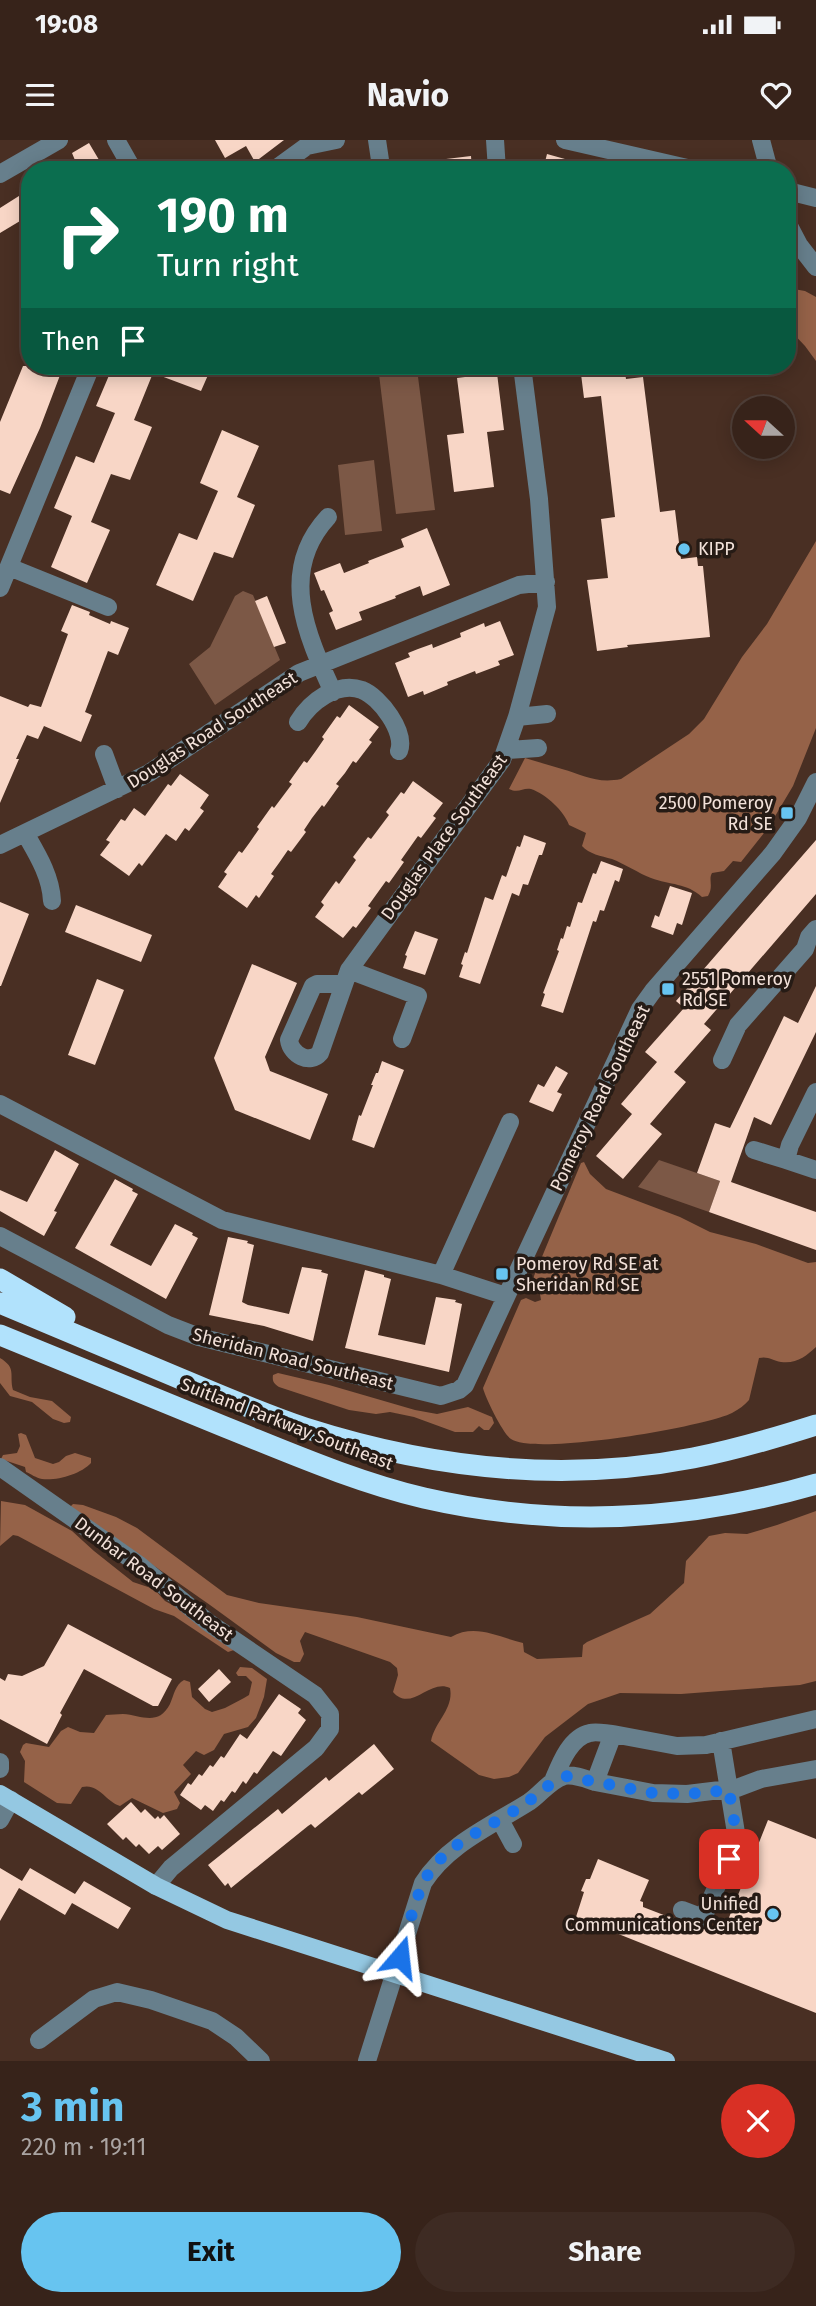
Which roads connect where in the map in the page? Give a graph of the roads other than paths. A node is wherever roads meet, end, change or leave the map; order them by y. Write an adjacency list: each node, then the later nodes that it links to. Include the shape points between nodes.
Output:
1 (59, 140): 10 (street)
2 (116, 140): 11 (street)
3 (336, 140): 12 (street, via 307,146)
4 (377, 140): 9 (street)
5 (495, 140): 13 (street)
6 (565, 140): 8 (street)
7 (761, 140): 15 (street)
8 (584, 142): 14 (street)
9 (380, 160)
10 (23, 161)
11 (128, 161)
12 (286, 161)
13 (496, 161)
14 (646, 161)
15 (767, 161)
16 (21, 162): 17 (street)
17 (0, 174)
18 (796, 193): 19 (street)
19 (816, 198)
20 (796, 240): 21 (street)
21 (816, 267)
22 (87, 375): 25 (street)
23 (523, 375): 26 (street, Douglas Place Southeast)
24 (328, 517): 29 (street, via 306,549 300,570 303,614)
25 (9, 567): 27 (street); 28 (street, via 36,587)
26 (546, 582): 29 (street, Douglas Road Southeast, via 519,585); 32 (street, Douglas Place Southeast, via 546,615)
27 (0, 588)
28 (108, 607)
29 (320, 664): 30 (street); 39 (street, Douglas Road Southeast)
30 (333, 692): 33 (street, via 309,705); 36 (street, via 361,690 375,699 395,722 402,743)
31 (547, 713): 32 (street)
32 (517, 717): 35 (street, Douglas Place Southeast)
33 (298, 722)
34 (538, 748): 35 (street)
35 (507, 750): 44 (street, Douglas Place Southeast, via 346,977 418,996)
36 (399, 751)
37 (104, 754): 39 (street)
38 (816, 782): 55 (street, Pomeroy Road Southeast, via 783,841 640,1009)
39 (117, 789): 40 (street, Douglas Road Southeast)
40 (25, 833): 41 (street, Douglas Road Southeast); 42 (street, via 44,870)
41 (0, 845)
42 (52, 901)
43 (816, 929): 45 (street, via 805,949 738,1026)
44 (402, 1039)
45 (722, 1060)
46 (816, 1092): 50 (street)
47 (0, 1104): 53 (street, via 222,1220)
48 (510, 1122): 53 (street)
49 (754, 1150): 50 (street)
50 (786, 1160): 51 (street)
51 (816, 1170)
52 (0, 1236): 59 (street, Sheridan Road Southeast, via 191,1334)
53 (441, 1276): 55 (street)
54 (0, 1279): 58 (highway)
55 (506, 1296): 59 (street, Pomeroy Road Southeast, via 465,1385)
56 (0, 1303): 58 (highway, Suitland Parkway Southeast)
57 (0, 1335): 62 (highway, Suitland Parkway Southeast, via 321,1465 399,1491 480,1509 586,1518 675,1514)
58 (142, 1363): 60 (highway, Suitland Parkway Southeast, via 303,1427 385,1450 465,1464 549,1471 634,1466 716,1454)
59 (441, 1395)
60 (816, 1425)
61 (0, 1467): 76 (street, Dunbar Road Southeast, via 138,1564 209,1623 309,1690 330,1714 330,1729 316,1748 171,1868)
62 (816, 1484)
63 (816, 1719): 65 (street)
64 (613, 1734): 65 (street, via 677,1746); 69 (street, via 589,1732 564,1754); 70 (street)
65 (721, 1741): 71 (street)
66 (0, 1762): 67 (street)
67 (0, 1769)
68 (816, 1769): 71 (street)
69 (554, 1781): 70 (street, via 565,1776); 74 (street)
70 (595, 1782): 71 (street, via 653,1793)
71 (729, 1790): 77 (street, via 737,1839 703,1918)
72 (6, 1797): 73 (street); 76 (main road)
73 (0, 1820)
74 (500, 1820): 75 (street); 78 (street, via 452,1849 433,1867 423,1883)
75 (513, 1844)
76 (156, 1886): 78 (main road, via 227,1920)
77 (682, 1910)
78 (394, 1974): 81 (street); 82 (main road)
79 (39, 2040): 80 (street, via 94,1999 117,1992 212,2021)
80 (261, 2061)
81 (366, 2061)
82 (666, 2061)

